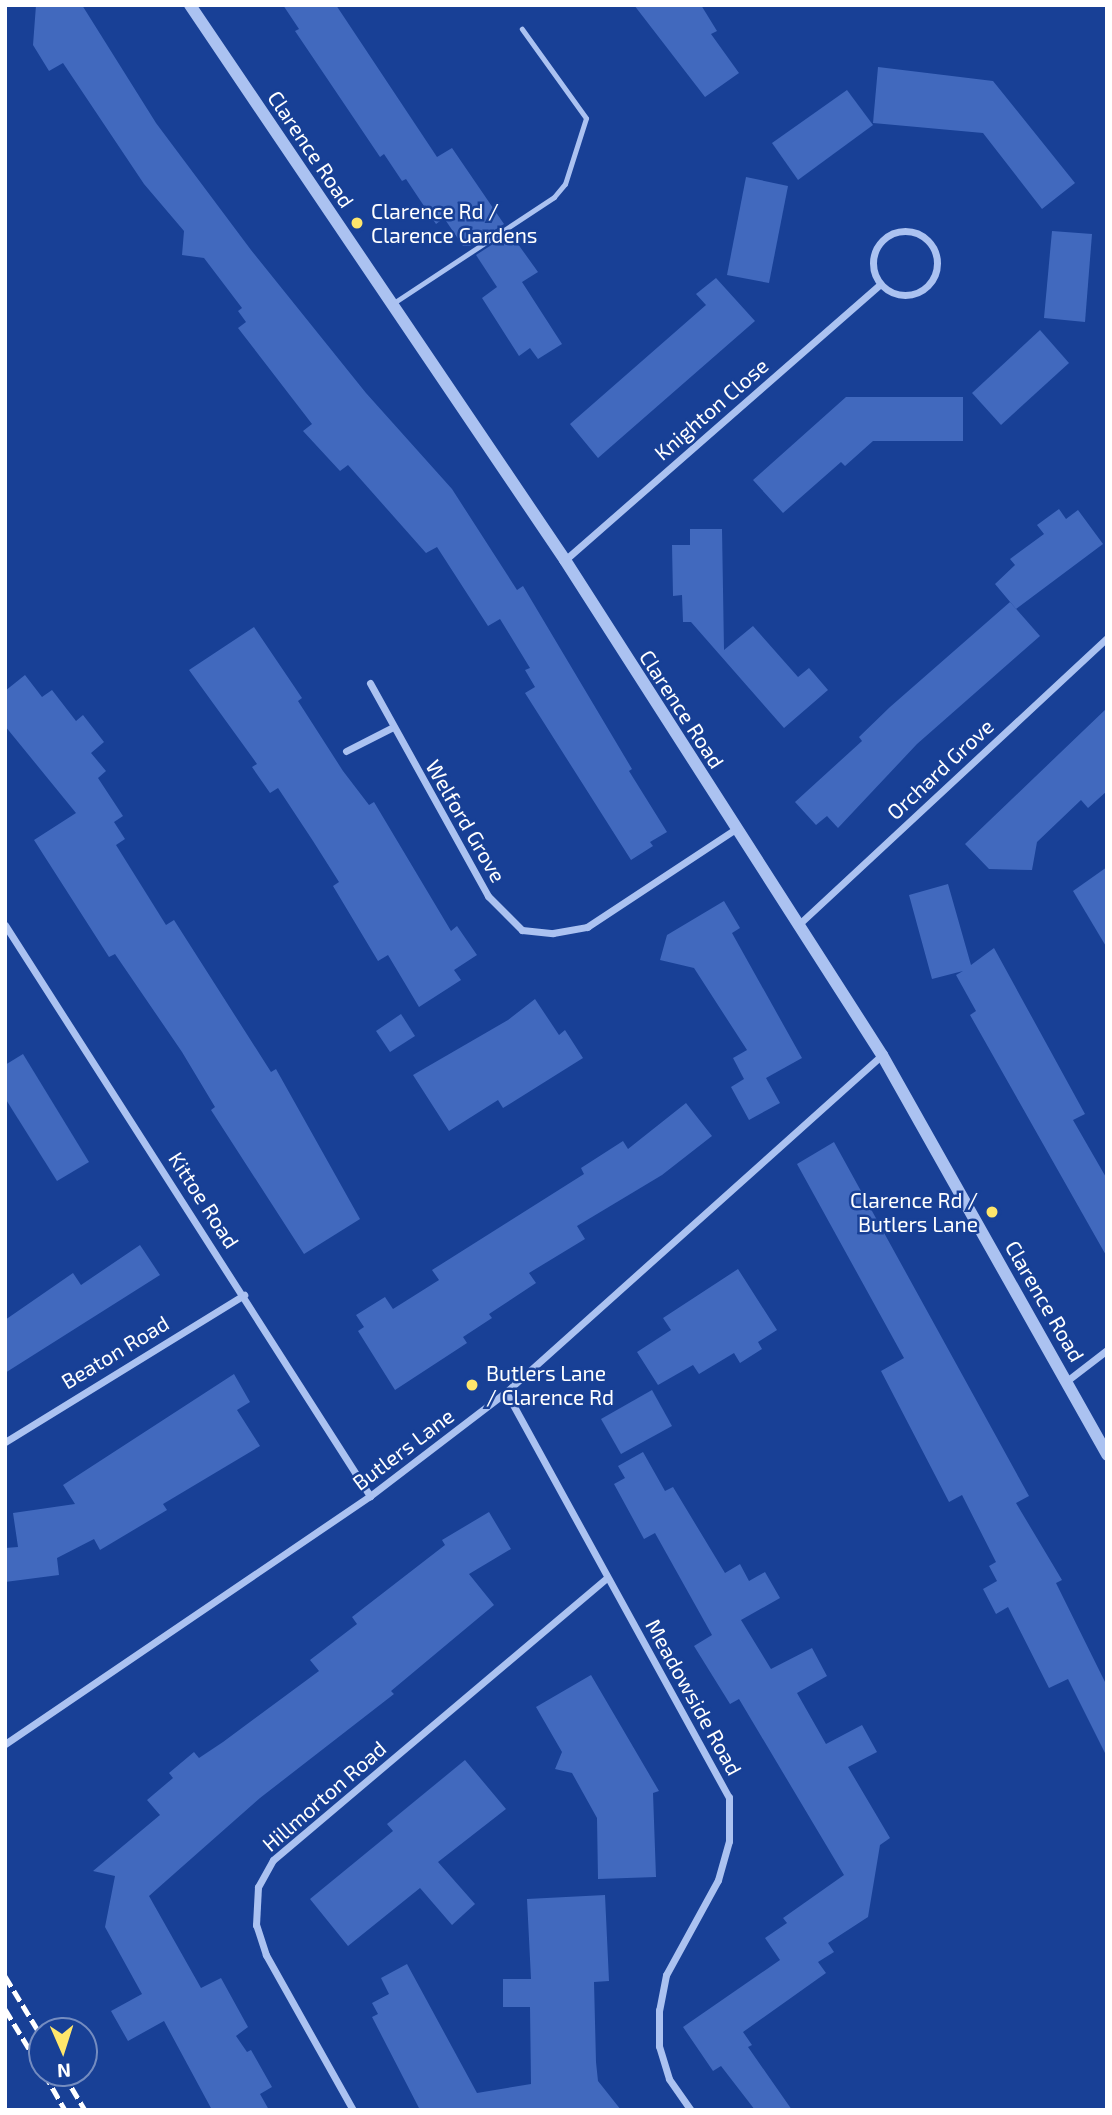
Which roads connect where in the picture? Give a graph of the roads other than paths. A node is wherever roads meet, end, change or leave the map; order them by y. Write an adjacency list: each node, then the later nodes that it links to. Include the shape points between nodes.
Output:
1 (190, 5): 4 (street, Clarence Road)
2 (522, 29): 4 (lane, via 586,118 565,184 554,197)
3 (880, 284): 3 (street, via 872,262 881,241 902,231 924,237 932,246 936,274 926,288 911,296 894,294); 5 (street, Knighton Close)
4 (392, 304): 5 (street, Clarence Road)
5 (565, 560): 10 (street, Clarence Road)
6 (1107, 638): 12 (street, Orchard Grove)
7 (370, 683): 8 (street, Welford Grove)
8 (391, 728): 9 (street); 10 (street, Welford Grove, via 488,896 522,930 552,933 587,927)
9 (346, 751)
10 (737, 827): 12 (street, Clarence Road)
11 (5, 925): 14 (street, Kittoe Road)
12 (797, 926): 13 (street, Clarence Road)
13 (882, 1055): 16 (street, Clarence Road); 17 (street, Butlers Lane)
14 (244, 1295): 18 (street, Beaton Road); 20 (street, Kittoe Road)
15 (1107, 1350): 16 (street)
16 (1068, 1380): 19 (street, Clarence Road)
17 (506, 1392): 20 (street, Butlers Lane); 21 (street, Meadowside Road)
18 (5, 1442)
19 (1107, 1455)
20 (370, 1496): 22 (street, Butlers Lane)
21 (607, 1578): 23 (street, Hillmorton Road, via 273,1860 258,1887 256,1925 266,1955); 24 (street, Meadowside Road, via 729,1797 729,1841 718,1880 666,1975 659,2010 659,2046 669,2078)
22 (5, 1744)
23 (353, 2110)
24 (691, 2110)

